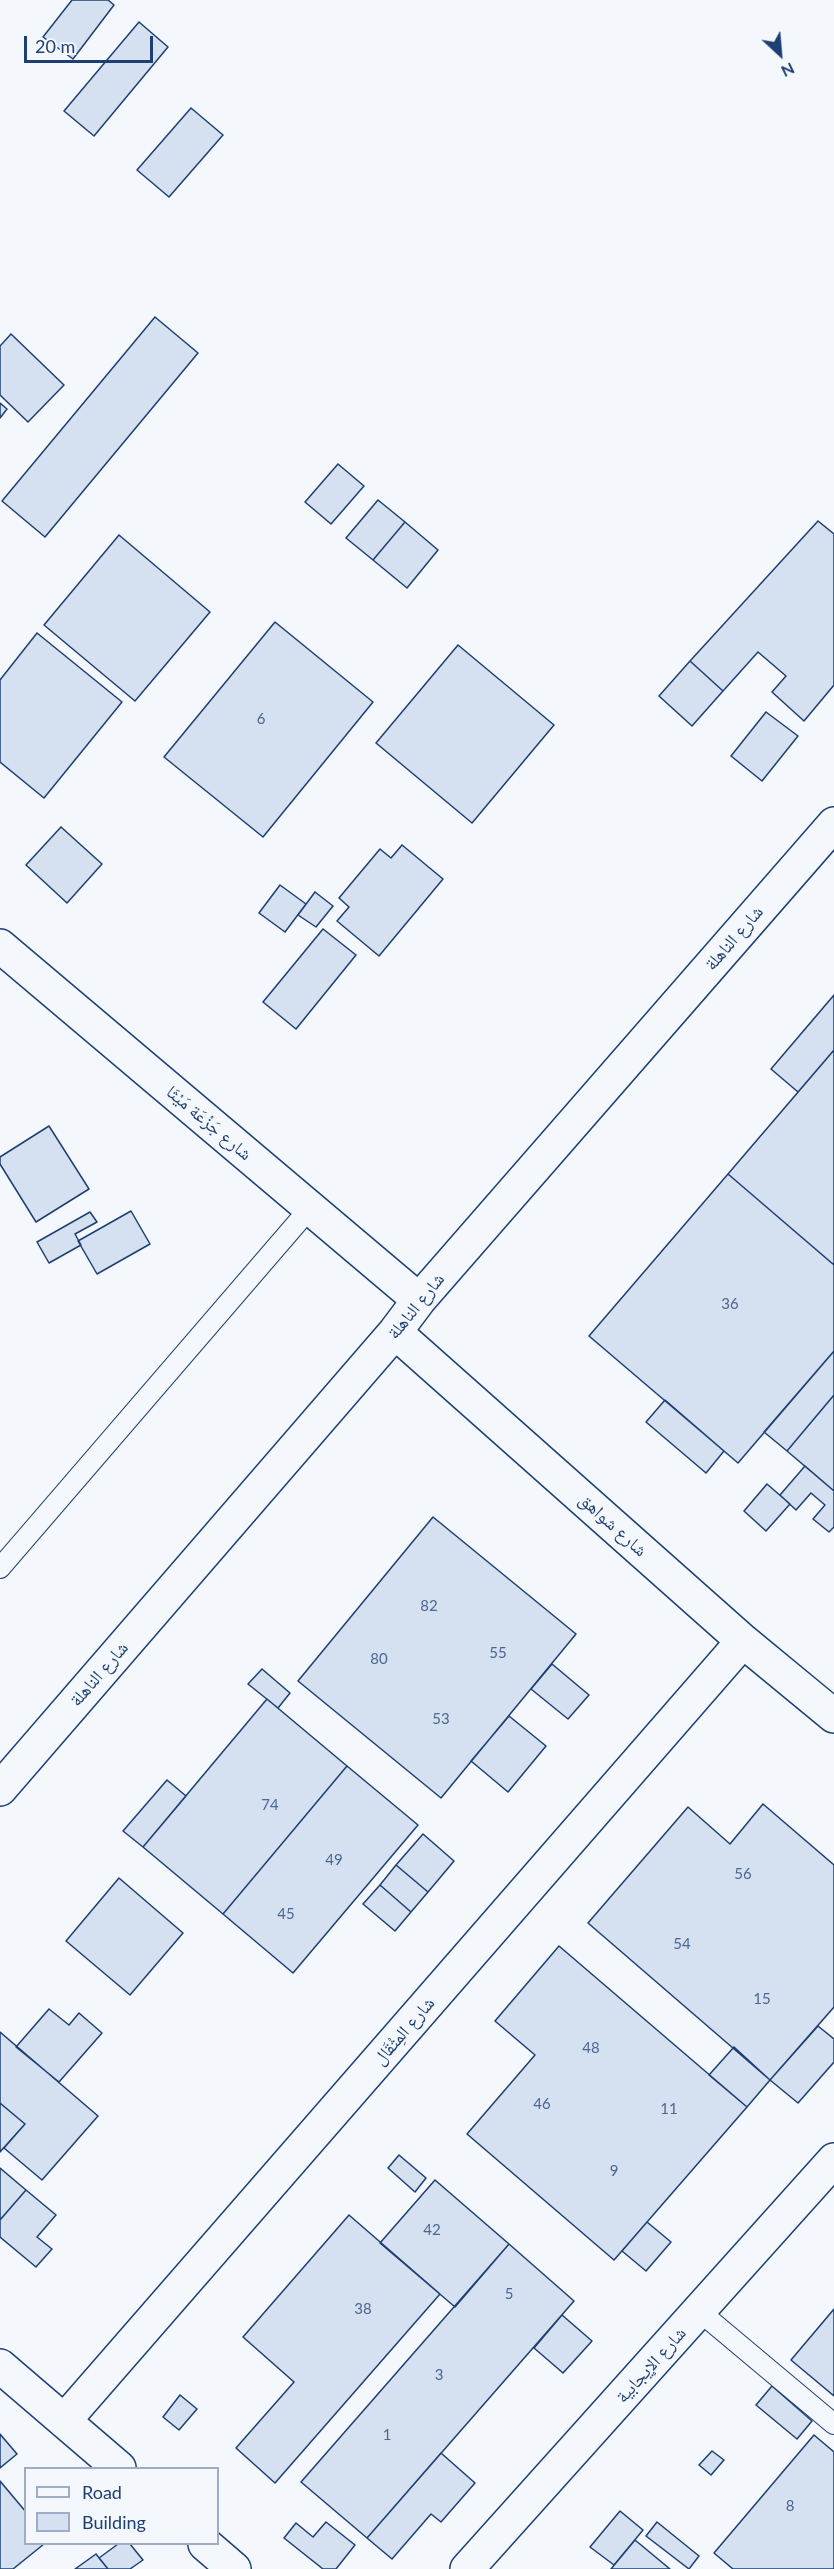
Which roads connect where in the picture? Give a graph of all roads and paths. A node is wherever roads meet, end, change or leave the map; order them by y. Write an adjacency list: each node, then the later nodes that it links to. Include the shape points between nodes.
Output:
1 (834, 824): 4 (street, شارع الناهلة)
2 (0, 946): 3 (street, شارع جَزْعَة مَيْثَا)
3 (309, 1208): 4 (street, شارع جَزْعَة مَيْثَا); 6 (lane)
4 (419, 1300): 5 (street, شارع الناهلة)
5 (395, 1332): 7 (street, شارع شواهق); 9 (street, شارع الناهلة)
6 (0, 1568)
7 (743, 1641): 8 (street, شارع شواهق); 13 (street, شارع المِثْقَال)
8 (829, 1702)
9 (0, 1789)
10 (834, 2160): 11 (street, شارع الإيجابية)
11 (699, 2311): 14 (lane); 18 (street, شارع الإيجابية)
12 (0, 2366): 13 (street)
13 (64, 2421): 15 (street)
14 (834, 2424)
15 (117, 2467)
16 (206, 2545): 17 (street)
17 (234, 2569)
18 (467, 2569)

